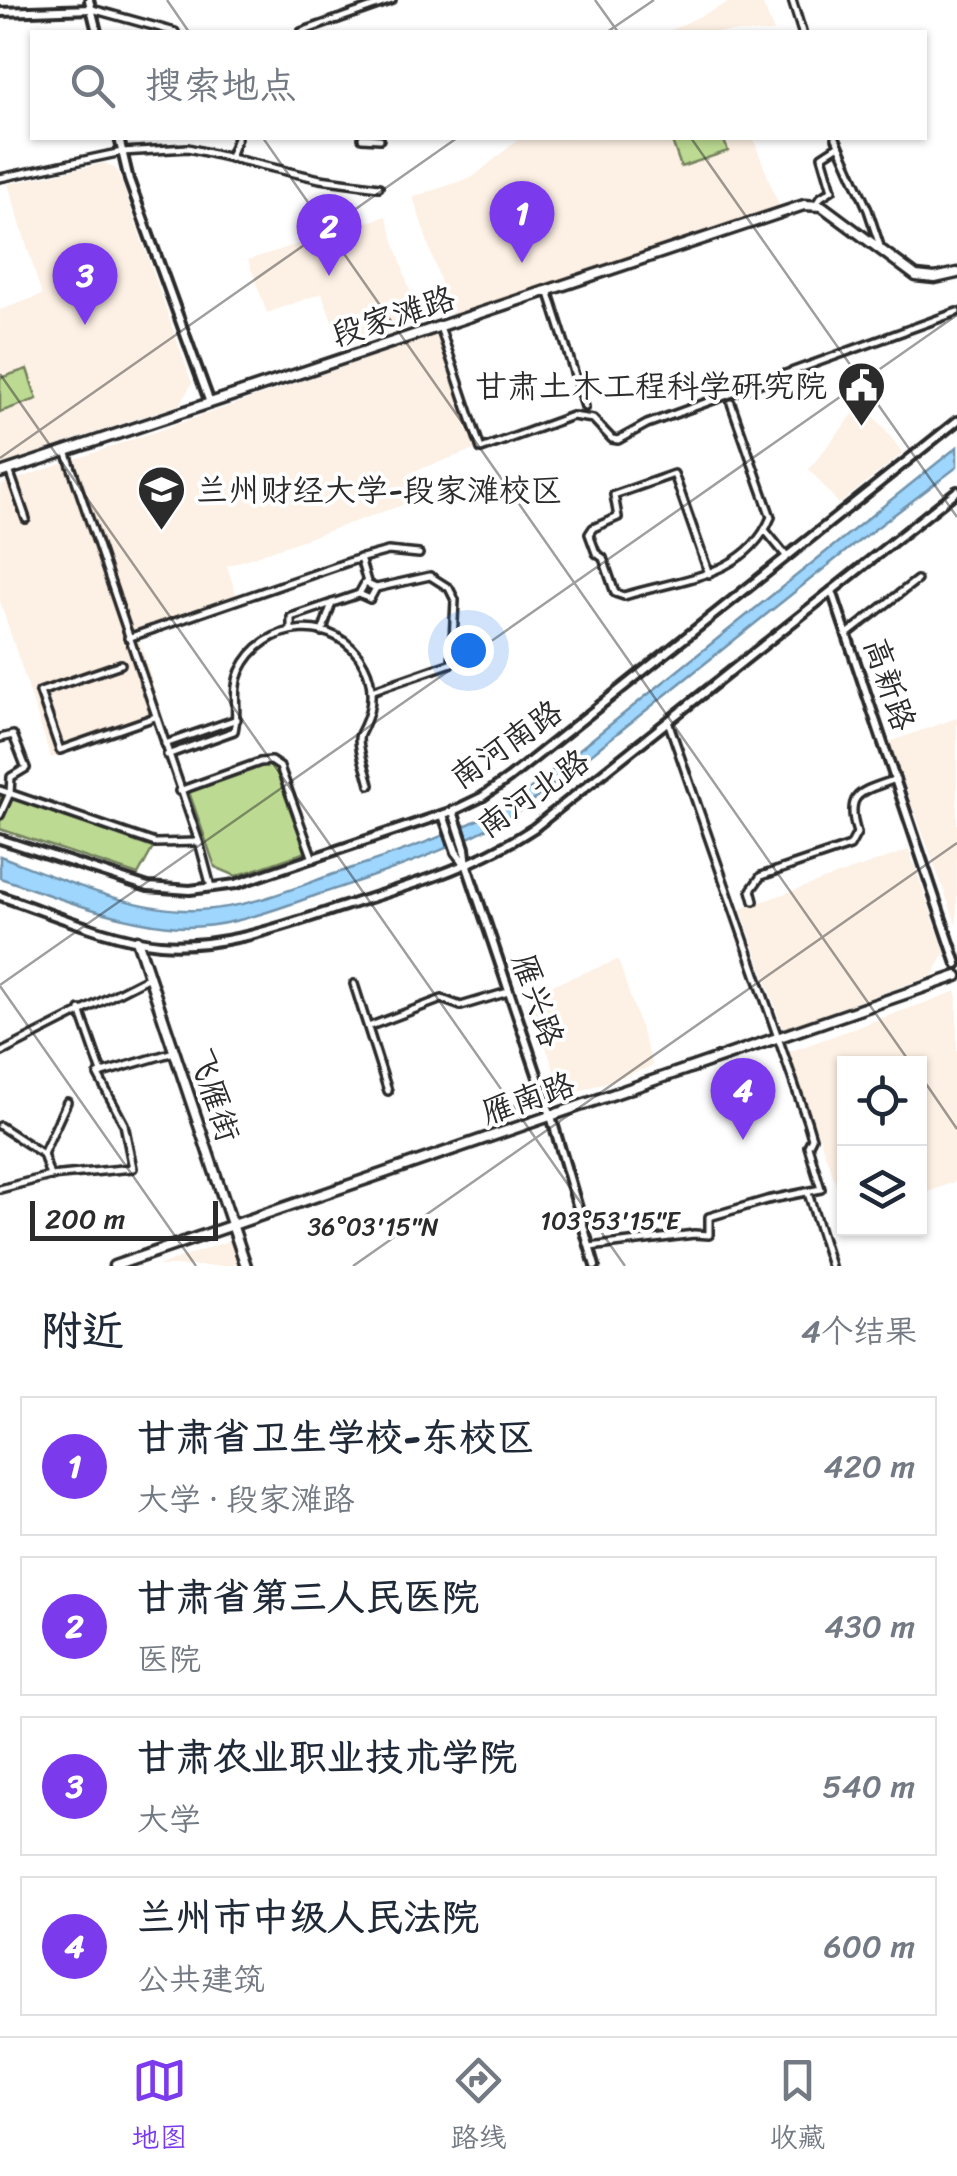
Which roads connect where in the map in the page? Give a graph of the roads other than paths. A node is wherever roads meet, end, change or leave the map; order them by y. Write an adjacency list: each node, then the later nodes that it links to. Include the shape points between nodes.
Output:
1 (89, 0): 4 (street)
2 (392, 0): 8 (street)
3 (792, 0): 9 (street)
4 (92, 9): 5 (street); 6 (street); 7 (street)
5 (0, 12)
6 (97, 30)
7 (168, 30)
8 (307, 30)
9 (801, 30)
10 (119, 140): 13 (street)
11 (236, 140): 14 (street)
12 (838, 141): 17 (street, via 822,156 832,190); 18 (street)
13 (122, 152): 14 (street, via 188,148); 15 (street); 23 (street)
14 (230, 157): 16 (street)
15 (0, 178)
16 (378, 187)
17 (815, 206): 18 (main road); 20 (main road, 段家滩路)
18 (880, 249): 19 (main road, via 916,276)
19 (957, 272)
20 (548, 290): 22 (main road, 段家滩路); 25 (street)
21 (957, 312): 22 (street, via 618,440 593,419 572,416 481,449)
22 (440, 326): 23 (main road, 段家滩路)
23 (210, 403): 27 (main road, 段家滩路)
24 (731, 403): 31 (street, via 771,517)
25 (585, 407)
26 (957, 421): 33 (street, 南河南路)
27 (66, 451): 28 (main road, 段家滩路); 45 (street)
28 (4, 472): 30 (street)
29 (957, 491): 39 (street, 南河北路)
30 (26, 519)
31 (766, 530): 33 (street); 35 (street)
32 (419, 554): 34 (street, via 388,551)
33 (787, 557): 59 (street, 南河南路, via 510,778)
34 (360, 558): 37 (street); 45 (street)
35 (709, 574): 35 (street, via 620,596 588,534 618,518 614,495 674,474)
36 (917, 580): 44 (street)
37 (368, 582): 38 (street); 40 (street)
38 (376, 588): 40 (street, via 370,599); 47 (street, via 430,576 448,588 455,606 452,663)
39 (832, 592): 44 (street, 高新路); 50 (street, 南河北路)
40 (359, 594): 41 (street)
41 (332, 603): 42 (street, via 291,617); 43 (street)
42 (291, 630): 43 (street); 49 (street, via 249,654 234,696)
43 (322, 632): 47 (street, via 350,647)
44 (846, 635): 54 (street, 高新路)
45 (128, 638): 48 (street)
46 (121, 664): 48 (street, via 40,692 60,750)
47 (371, 690): 55 (street, via 358,735)
48 (154, 717): 52 (street)
49 (238, 718): 52 (street); 53 (street, via 234,732)
50 (669, 724): 65 (street, 南河北路, via 534,828); 77 (street)
51 (0, 738): 58 (street, via 13,735 26,768 11,777)
52 (164, 745): 53 (street)
53 (167, 756): 57 (street)
54 (896, 779): 68 (street, via 853,801 857,834 850,846 760,876 751,890); 70 (street, 高新路)
55 (370, 784)
56 (0, 790): 58 (street)
57 (179, 791): 63 (street); 64 (street, via 260,762 276,764)
58 (10, 794): 60 (street); 63 (street, via 155,843)
59 (453, 811): 61 (street, 南河南路); 65 (street)
60 (0, 815)
61 (443, 815): 64 (street, 南河南路); 65 (street)
62 (0, 838): 66 (street, 南河南路, via 148,887)
63 (199, 842): 66 (street)
64 (313, 858): 66 (street, 南河南路)
65 (467, 866): 69 (street, 南河北路, via 248,936); 74 (street, 雁兴路)
66 (210, 887)
67 (0, 896): 69 (street, 南河北路)
68 (754, 901)
69 (137, 940): 71 (main road, 飞雁街)
70 (957, 964)
71 (149, 976): 75 (street); 78 (main road, 飞雁街)
72 (957, 976): 77 (main road, 雁南路)
73 (354, 984): 76 (street)
74 (508, 992): 76 (street, via 461,1006 442,999); 83 (street, 雁兴路)
75 (80, 1010): 79 (street); 80 (street)
76 (368, 1027): 81 (street)
77 (777, 1038): 83 (main road, 雁南路); 88 (street, via 812,1138 808,1146 821,1189)
78 (174, 1052): 80 (street); 89 (main road, 飞雁街)
79 (0, 1053)
80 (102, 1073): 86 (street, via 124,1124 133,1168)
81 (388, 1091)
82 (67, 1102): 85 (street)
83 (550, 1116): 89 (main road, 雁南路); 90 (street, 雁兴路)
84 (0, 1126): 85 (street)
85 (43, 1154): 86 (street)
86 (50, 1176): 87 (street)
87 (0, 1189)
88 (808, 1193): 90 (street, via 710,1217 710,1235); 94 (street)
89 (232, 1226): 91 (main road, 雁南路); 92 (main road, 飞雁街)
90 (590, 1248): 93 (street, 雁兴路)
91 (114, 1266)
92 (246, 1266)
93 (596, 1266)
94 (831, 1266)

